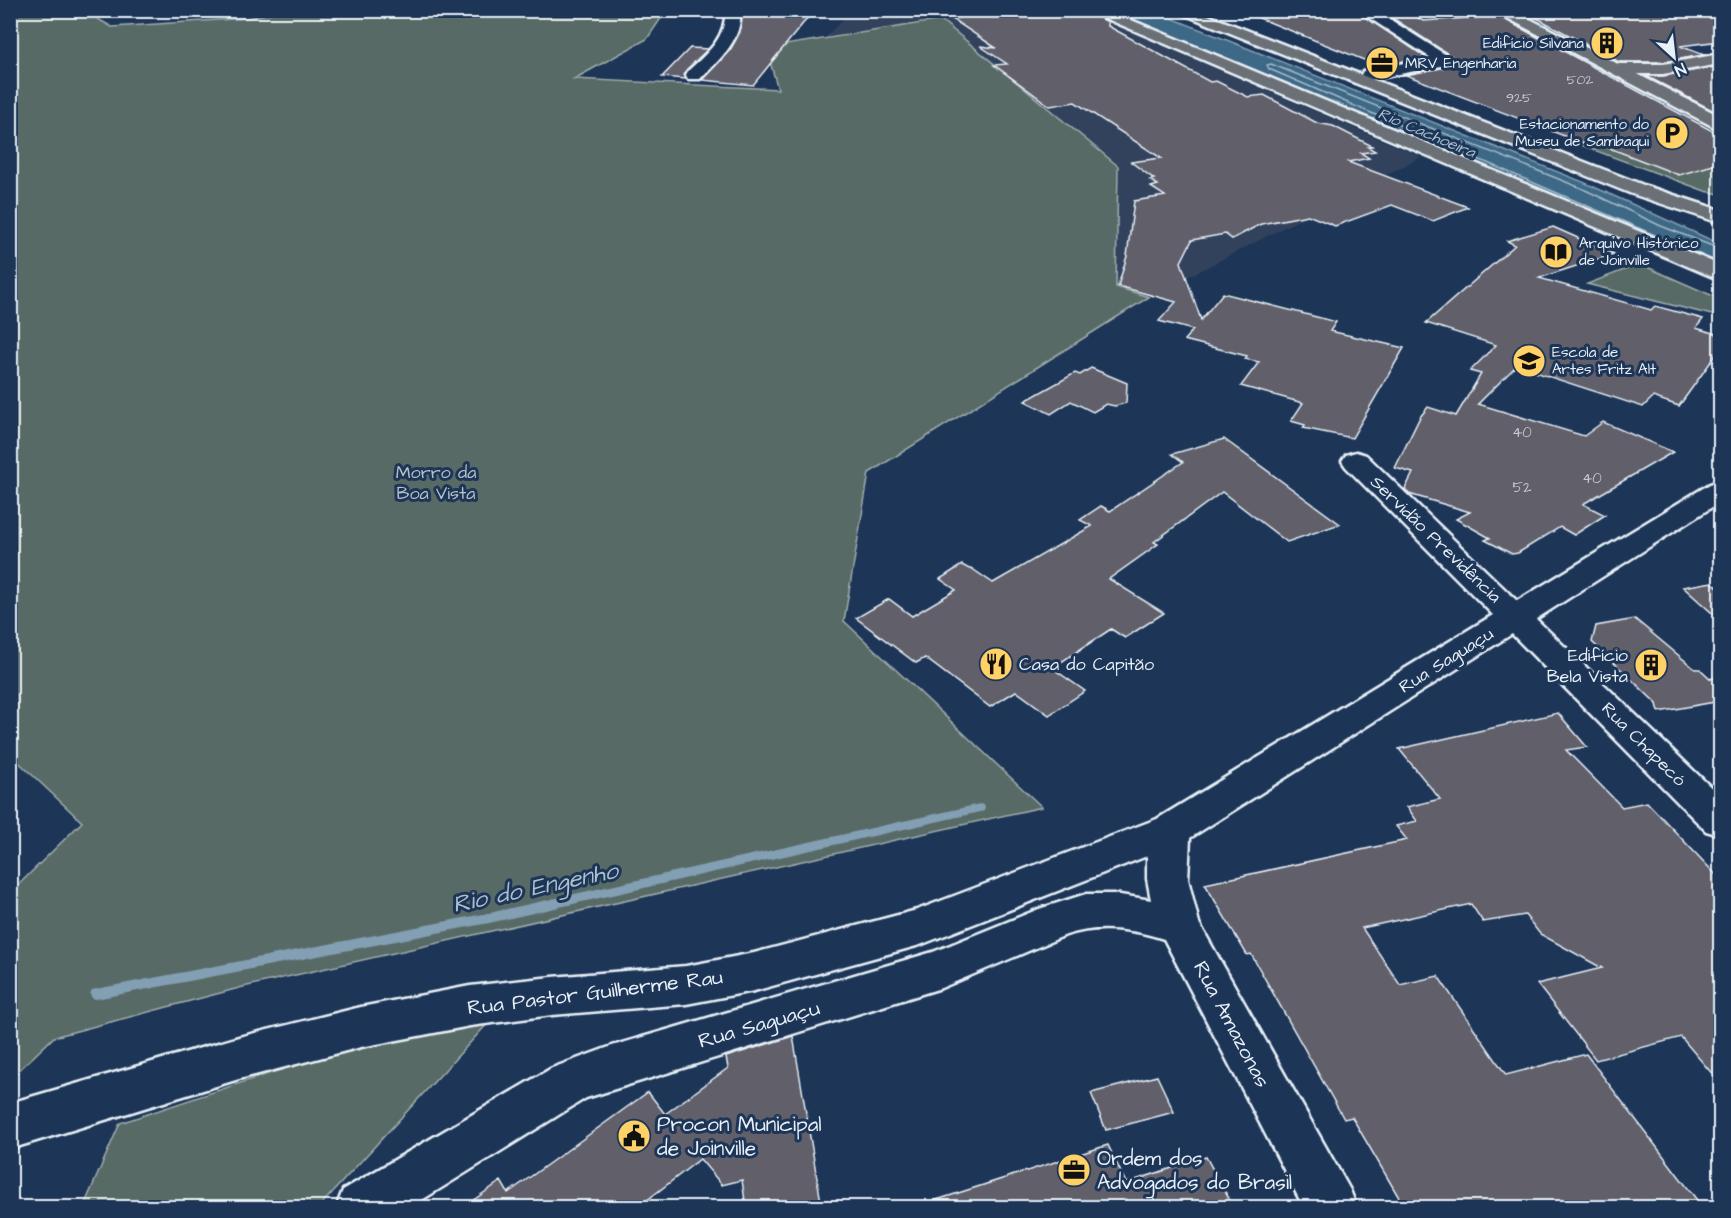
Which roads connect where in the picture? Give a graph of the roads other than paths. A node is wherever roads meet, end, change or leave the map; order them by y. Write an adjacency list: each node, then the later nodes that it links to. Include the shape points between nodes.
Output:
1 (732, 10): 9 (street, via 733,20 721,47)
2 (1093, 10): 14 (main road)
3 (1180, 10): 13 (main road, via 1638,190)
4 (1201, 10): 10 (main road)
5 (1364, 10): 10 (street, via 1446,60)
6 (1502, 11): 8 (main road)
7 (1720, 59): 8 (main road, via 1654,70)
8 (1613, 69): 11 (main road)
9 (694, 75)
10 (1369, 75): 12 (main road)
11 (1720, 123)
12 (1720, 207)
13 (1720, 217)
14 (1720, 273)
15 (1356, 461): 17 (street, Servidão Previdência)
16 (1720, 490): 17 (street, Rua Saguaçu)
17 (1516, 616): 18 (street, Rua Chapecó); 19 (street, Rua Saguaçu)
18 (1720, 820)
19 (1171, 830): 20 (street, Rua Pastor Guilherme Rau); 22 (street, Rua Amazonas, via 1167,885)
20 (1028, 887): 21 (street); 23 (street, Rua Pastor Guilherme Rau, via 920,927)
21 (1054, 921): 22 (street, Rua Saguaçu, via 1086,911 1114,911); 25 (street, Rua Saguaçu, via 941,969)
22 (1179, 926): 28 (street, Rua Amazonas)
23 (849, 946): 24 (street, Rua Pastor Guilherme Rau); 25 (street, via 833,972)
24 (769, 968): 25 (street, via 801,982); 26 (street, Rua Pastor Guilherme Rau, via 686,985 470,1006 361,1027 239,1058)
25 (828, 1003): 27 (street, Rua Saguaçu, via 568,1083)
26 (10, 1126)
27 (361, 1208)
28 (1332, 1208)

